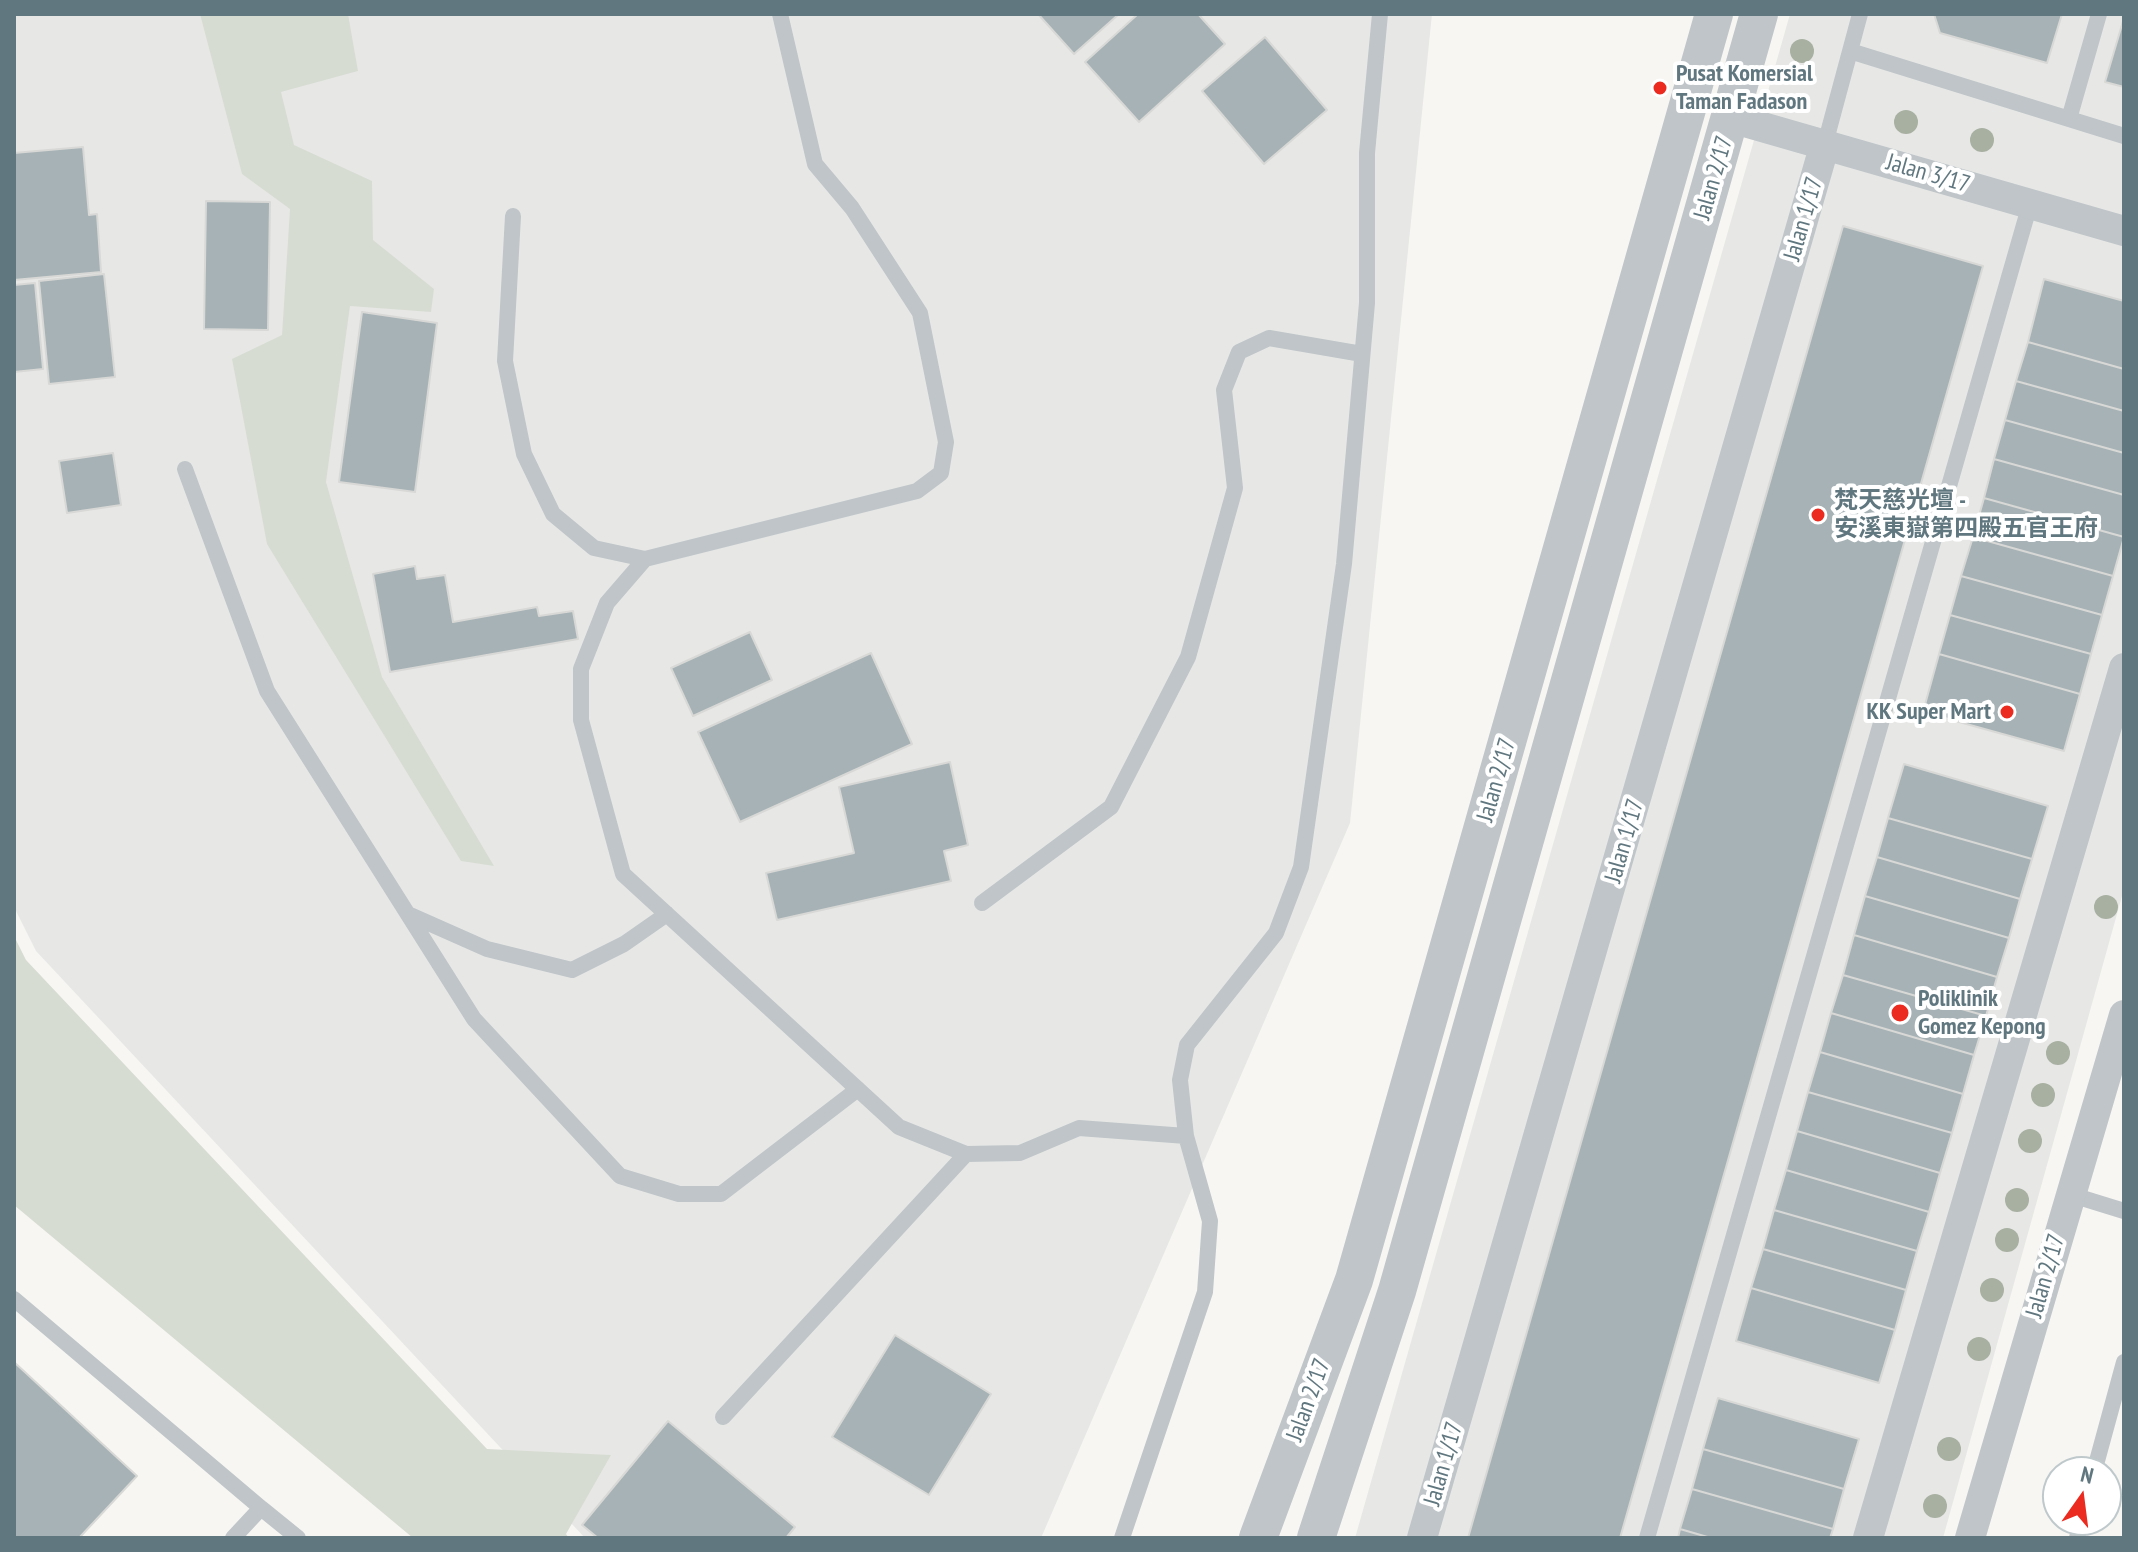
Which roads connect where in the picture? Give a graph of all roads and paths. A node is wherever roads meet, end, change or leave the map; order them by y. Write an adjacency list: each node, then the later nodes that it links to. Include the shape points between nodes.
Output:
1 (780, 14): 17 (lane, via 815,164 852,208 920,313 946,442 941,473 917,491)
2 (1380, 14): 15 (lane, via 1367,153)
3 (1714, 14): 36 (street, Jalan 2/17, via 1354,1280)
4 (1759, 14): 8 (street, Jalan 2/17)
5 (1860, 14): 7 (lane)
6 (2099, 14): 9 (lane)
7 (1850, 51): 9 (lane); 11 (lane)
8 (1731, 118): 11 (street, Jalan 3/17); 37 (street, Jalan 2/17, via 1397,1291)
9 (2069, 119): 10 (lane)
10 (2124, 136)
11 (1825, 144): 12 (street, Jalan 3/17); 38 (street, Jalan 1/17)
12 (2030, 204): 14 (street, Jalan 3/17); 39 (lane)
13 (513, 216): 17 (lane, via 505,361 524,454 553,514 594,548)
14 (2124, 231)
15 (1362, 354): 19 (lane, via 1269,338 1239,352 1224,390 1235,488 1188,657 1111,807); 24 (lane, via 1344,564 1301,867 1276,933 1187,1045 1180,1080)
16 (185, 469): 20 (lane, via 267,691)
17 (645, 559): 21 (lane, via 607,603 591,643 581,669 581,720 623,874)
18 (2124, 668): 40 (street)
19 (982, 903)
20 (407, 913): 21 (lane, via 487,949 572,970 624,944); 23 (lane, via 474,1019 620,1176 679,1194 721,1194)
21 (667, 914): 23 (lane)
22 (2124, 1015): 26 (street, Jalan 2/17)
23 (858, 1089): 25 (lane, via 899,1127)
24 (1186, 1136): 25 (lane, via 1079,1128 1020,1153); 35 (lane, via 1210,1221 1205,1292)
25 (966, 1154): 30 (lane)
26 (2069, 1194): 27 (lane); 41 (street, Jalan 2/17)
27 (2124, 1211)
28 (14, 1299): 32 (lane)
29 (2124, 1362): 31 (lane)
30 (723, 1417)
31 (2098, 1456)
32 (261, 1508): 33 (lane); 34 (lane)
33 (233, 1538)
34 (298, 1538)
35 (1122, 1538)
36 (1258, 1538)
37 (1316, 1538)
38 (1422, 1538)
39 (1647, 1538)
40 (1868, 1538)
41 (1970, 1538)

